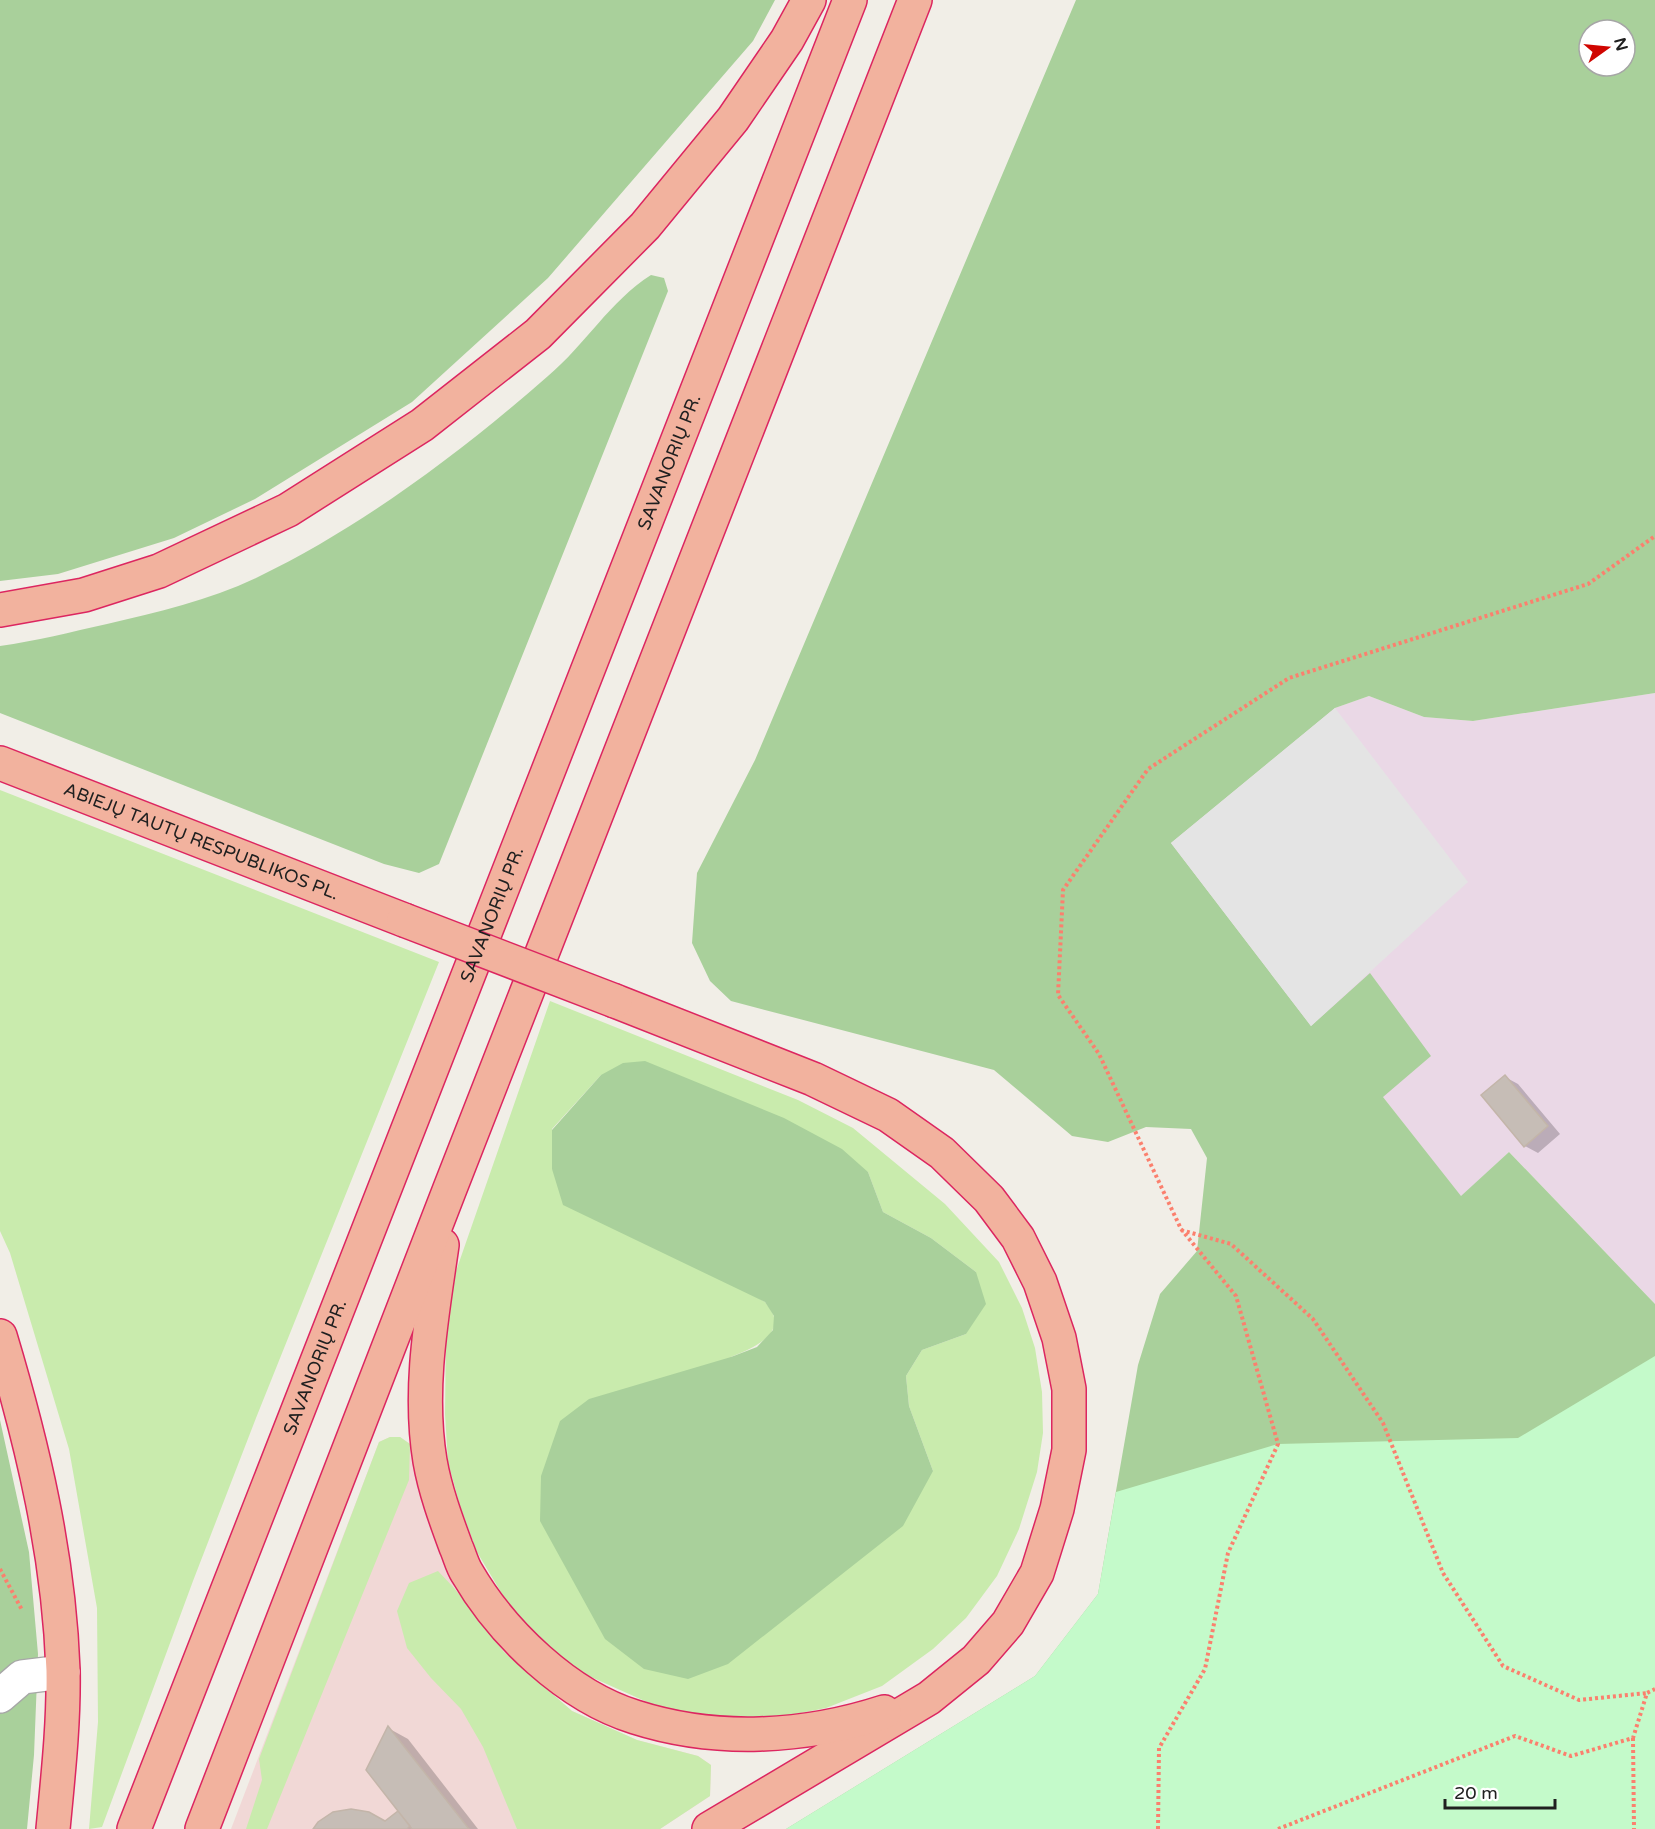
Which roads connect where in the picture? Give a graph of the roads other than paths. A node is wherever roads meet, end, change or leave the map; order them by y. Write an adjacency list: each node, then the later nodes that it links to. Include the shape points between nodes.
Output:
1 (809, 0): 4 (highway, via 733,119 645,226 538,334 422,424 288,510 159,571 84,595)
2 (850, 0): 12 (highway, SAVANORIŲ PR.)
3 (915, 0): 6 (highway)
4 (0, 610)
5 (0, 763): 10 (highway, ABIEJŲ TAUTŲ RESPUBLIKOS PL., bridge, via 813,1079 888,1115 942,1153 989,1199 1018,1238 1040,1282 1059,1338 1069,1389 1069,1450 1057,1509 1037,1573 1008,1623 976,1660)
6 (449, 1191): 10 (highway, via 428,1350 430,1461 445,1519 466,1571 499,1621 541,1662 587,1695 633,1717 685,1730 745,1735 809,1730); 13 (highway)
7 (0, 1336): 8 (highway, via 40,1486 54,1562)
8 (63, 1672): 9 (street, via 22,1677); 11 (highway)
9 (0, 1696)
10 (929, 1698): 14 (highway)
11 (53, 1829)
12 (134, 1829)
13 (202, 1829)
14 (709, 1829)

